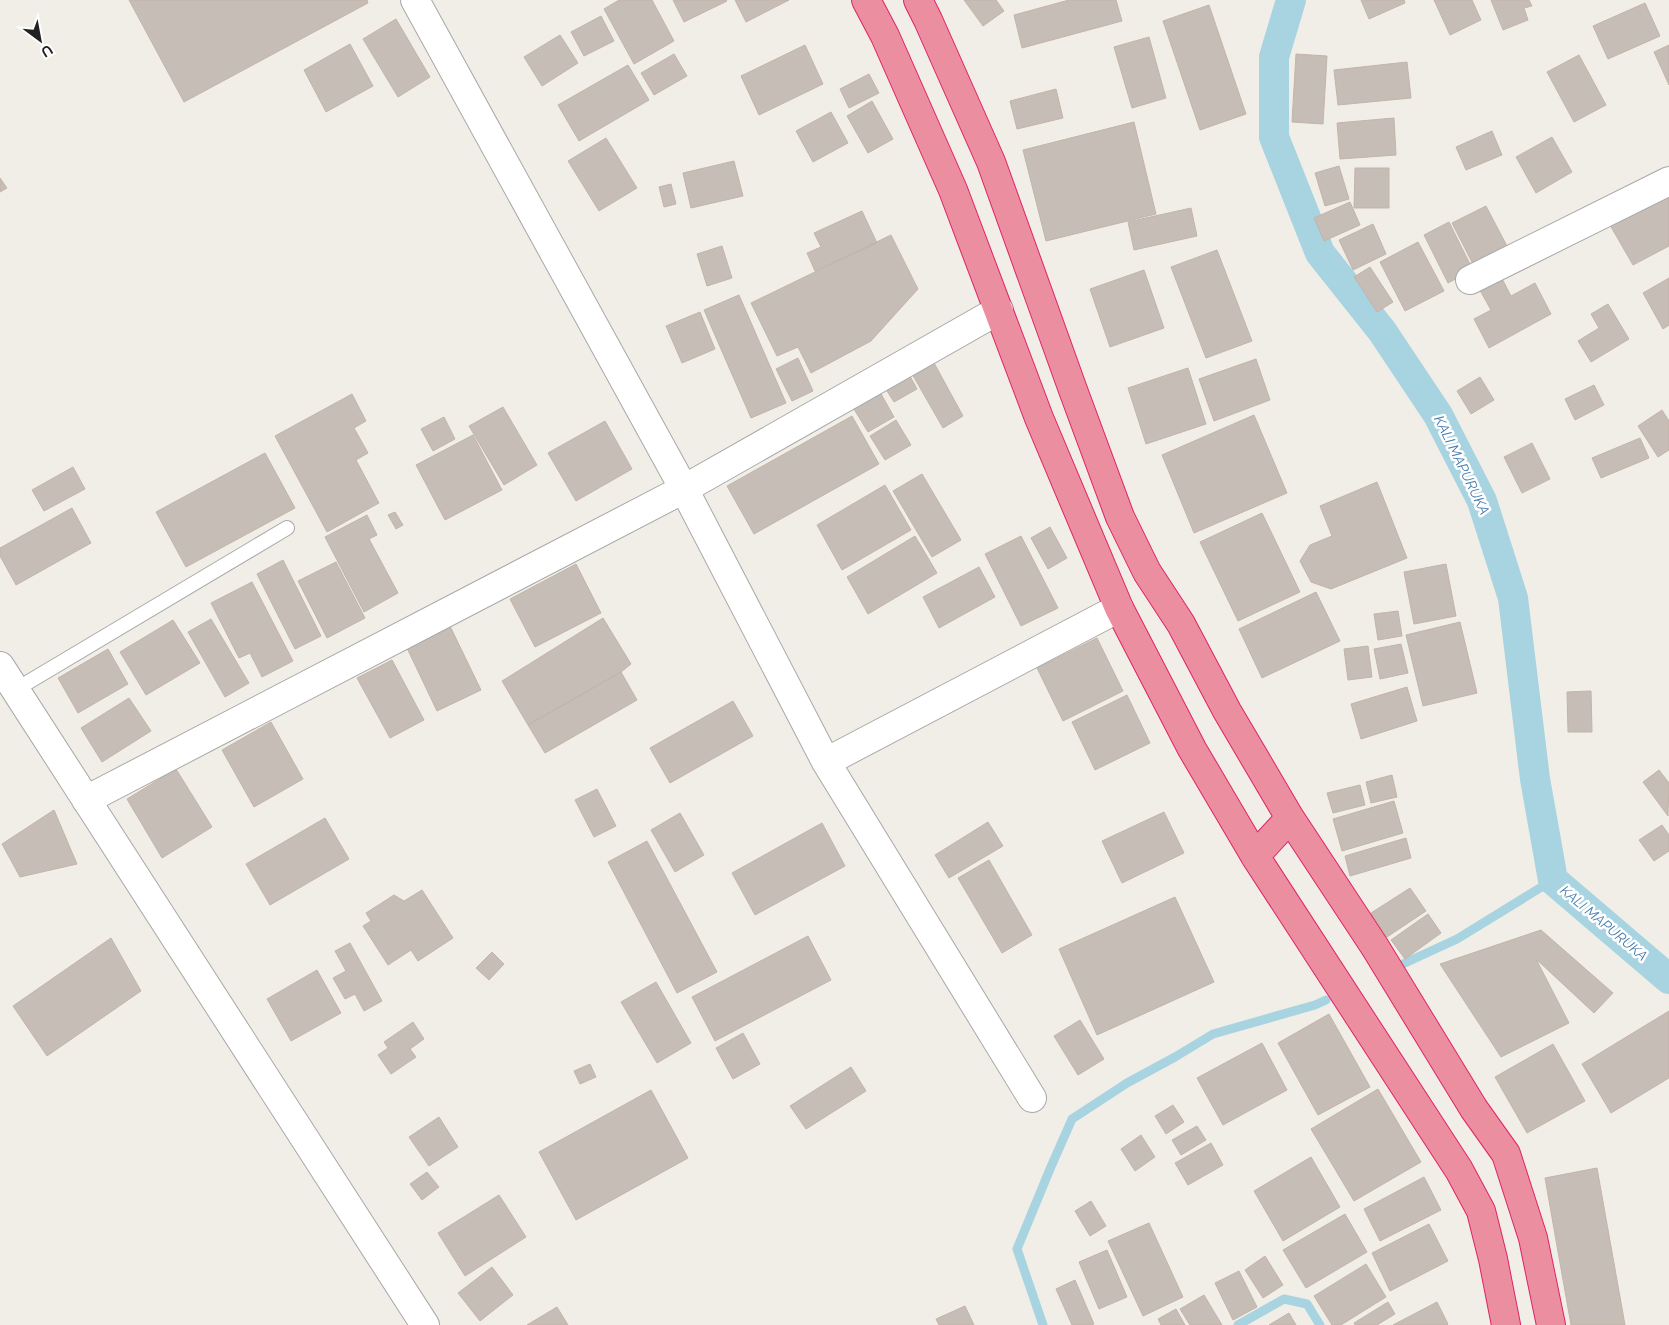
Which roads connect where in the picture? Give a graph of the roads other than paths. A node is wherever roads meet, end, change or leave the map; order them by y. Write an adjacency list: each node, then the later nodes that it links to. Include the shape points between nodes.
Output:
1 (414, 0): 9 (street)
2 (866, 0): 6 (highway, via 953,190)
3 (918, 0): 7 (highway, via 992,162)
4 (1669, 181): 5 (street)
5 (1470, 280)
6 (999, 310): 8 (highway); 9 (street)
7 (1096, 454): 8 (highway); 16 (highway, via 1120,517 1148,572 1181,624 1227,711)
8 (1065, 480): 11 (highway)
9 (684, 489): 14 (street); 15 (street)
10 (287, 528): 13 (lane)
11 (1119, 608): 14 (street); 17 (highway, via 1192,748)
12 (0, 666): 13 (street)
13 (15, 690): 15 (street)
14 (826, 762): 18 (street)
15 (86, 800): 19 (street)
16 (1290, 818): 17 (highway); 21 (highway, via 1375,947 1474,1109 1506,1154 1533,1238)
17 (1255, 856): 20 (highway, via 1459,1170 1481,1211)
18 (1032, 1098)
19 (425, 1325)
20 (1506, 1325)
21 (1551, 1325)

